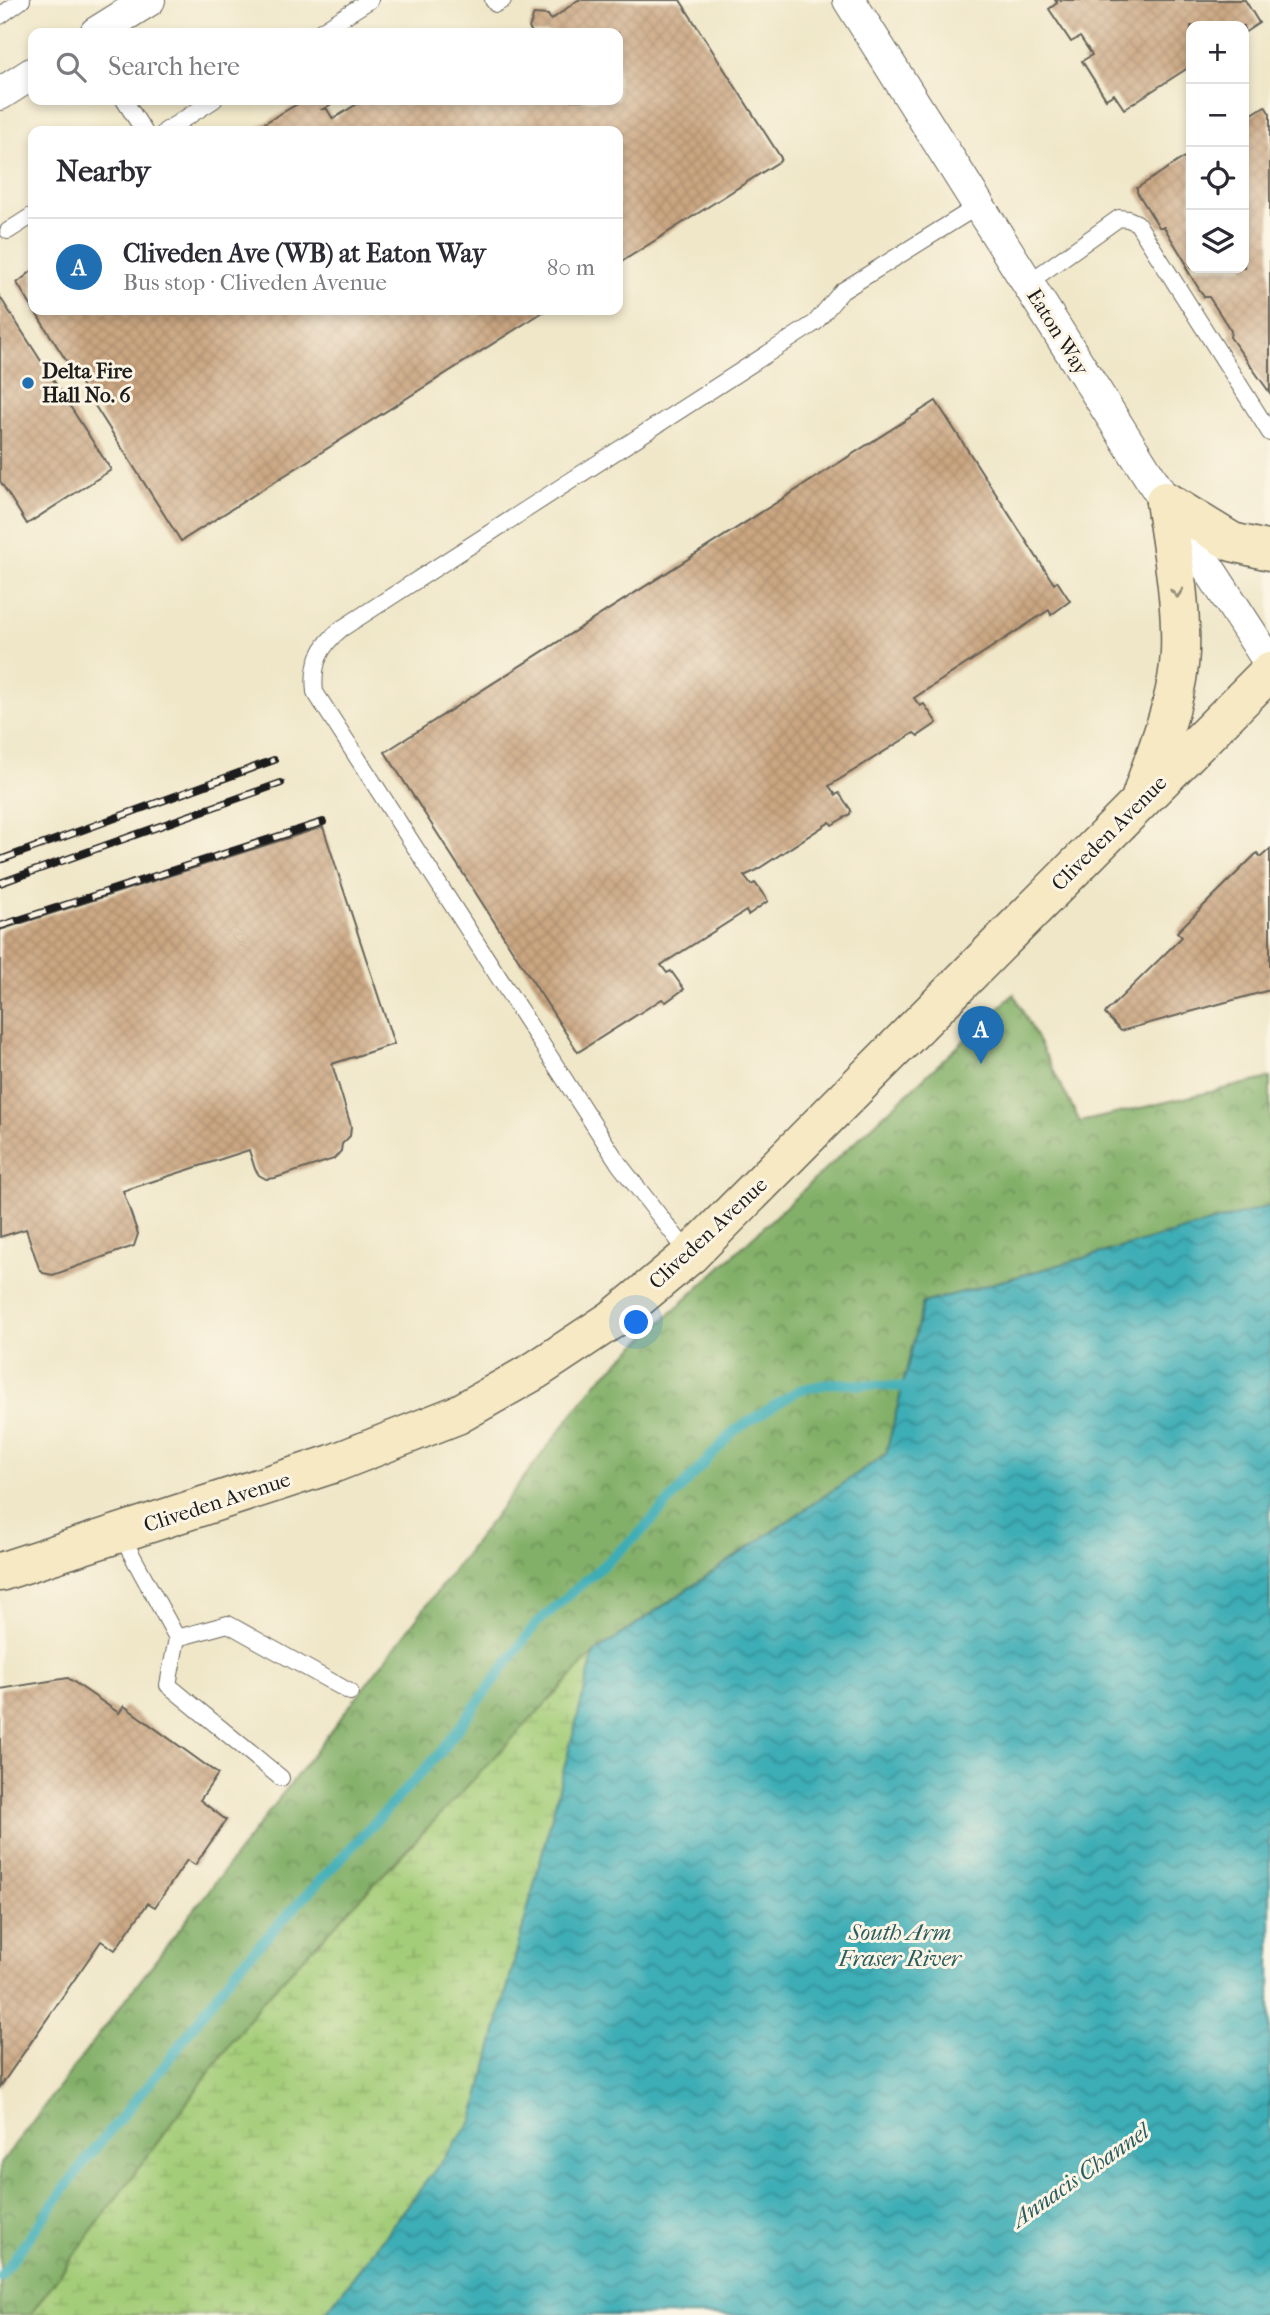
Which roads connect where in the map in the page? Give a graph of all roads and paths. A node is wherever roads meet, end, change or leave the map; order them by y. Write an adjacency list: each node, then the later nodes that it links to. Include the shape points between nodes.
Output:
1 (22, 0): 7 (lane)
2 (149, 0): 8 (street)
3 (370, 0): 9 (lane)
4 (493, 0): 5 (lane, via 496,4)
5 (503, 0)
6 (849, 0): 16 (street, Eaton Way)
7 (0, 16)
8 (104, 28)
9 (326, 28)
10 (28, 76): 11 (street)
11 (0, 94)
12 (127, 105): 14 (lane)
13 (206, 105): 15 (lane)
14 (141, 126)
15 (172, 126)
16 (978, 206): 19 (street, Eaton Way); 26 (lane, via 842,291 815,323 341,628 326,641 318,658 315,692 619,1164)
17 (28, 218): 18 (lane)
18 (8, 231)
19 (1028, 283): 20 (lane, via 1119,218 1137,223); 21 (street, Eaton Way)
20 (1270, 433)
21 (1165, 501): 22 (street, via 1232,542); 23 (street, Eaton Way); 25 (street, one-way to 25, via 1180,652 1173,699)
22 (1270, 551)
23 (1270, 663)
24 (1270, 671): 25 (street, Cliveden Avenue)
25 (1138, 804): 26 (street, Cliveden Avenue)
26 (690, 1255): 27 (street, Cliveden Avenue, via 613,1319 457,1415 332,1464)
27 (120, 1533): 28 (street, Cliveden Avenue); 29 (lane)
28 (0, 1572)
29 (177, 1638): 30 (lane, via 228,1624); 31 (lane, via 168,1685)
30 (350, 1692)
31 (281, 1778)

